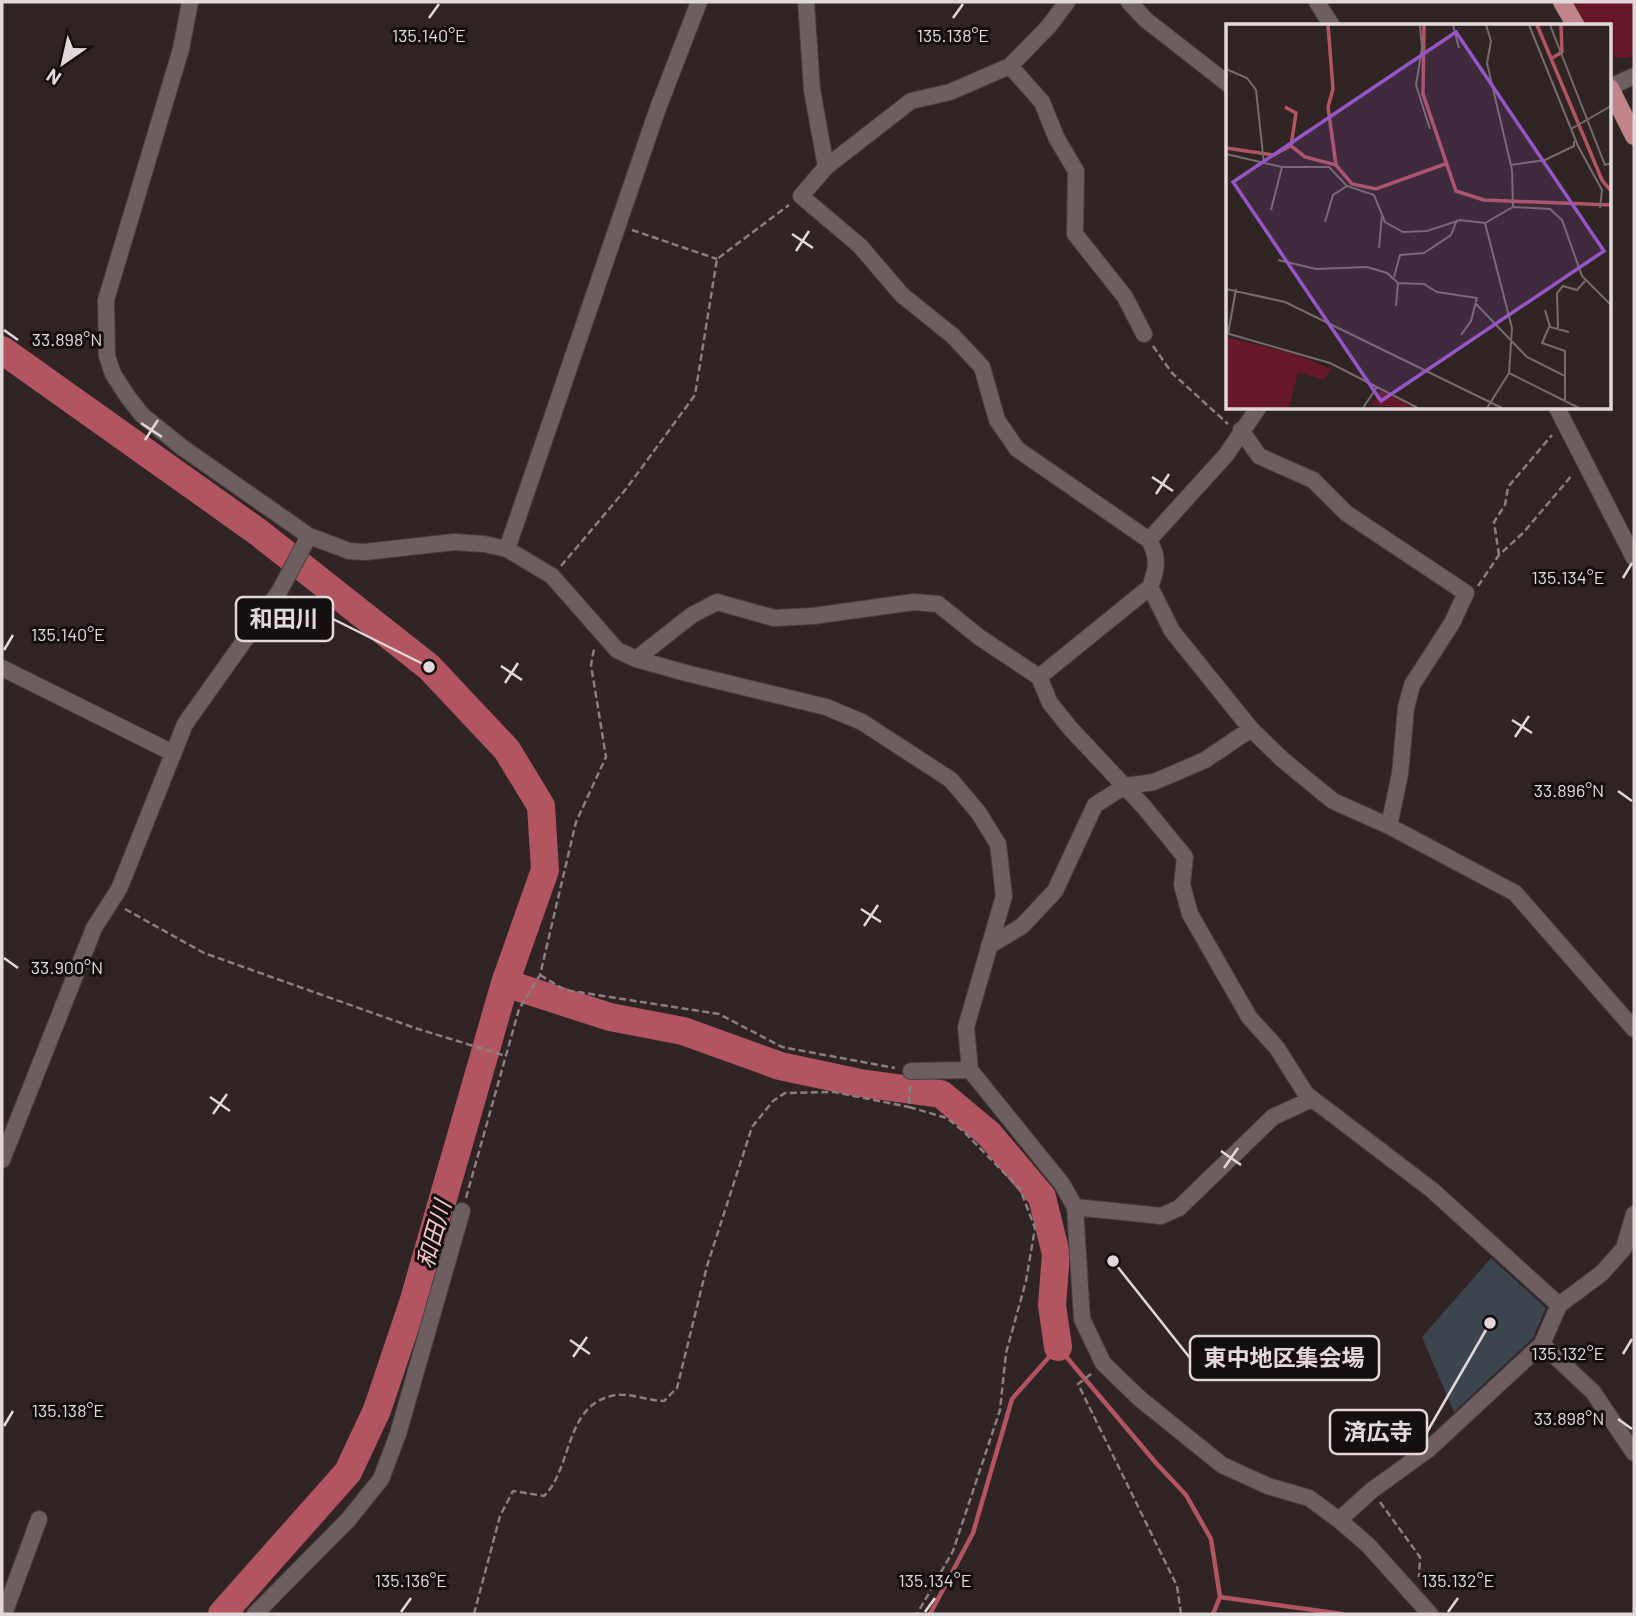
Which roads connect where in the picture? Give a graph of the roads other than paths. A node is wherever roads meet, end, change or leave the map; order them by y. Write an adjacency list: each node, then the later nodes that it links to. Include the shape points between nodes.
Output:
1 (190, 2): 22 (street, via 181,49 106,300 107,356 113,374 142,415)
2 (699, 2): 23 (street, via 658,108)
3 (806, 2): 16 (street, via 811,90)
4 (1067, 2): 10 (street)
5 (1129, 2): 12 (street)
6 (1317, 2): 8 (street)
7 (1562, 2): 9 (main road)
8 (1331, 24)
9 (1575, 24)
10 (1010, 66): 16 (street, via 950,92 911,101); 17 (street, via 1042,102 1076,171 1075,234 1125,296)
11 (1634, 76): 13 (street)
12 (1226, 82)
13 (1612, 87)
14 (1612, 92): 15 (main road)
15 (1634, 136)
16 (826, 167): 21 (street, via 801,196 860,246 902,295 953,336 982,367 997,420 1017,449)
17 (1144, 334)
18 (1256, 410): 20 (street)
19 (1558, 410): 24 (street)
20 (1240, 431): 21 (street, via 1226,455); 32 (street, via 1259,456 1313,480 1346,513 1466,593 1412,685)
21 (1149, 540): 25 (street, via 1157,568)
22 (307, 541): 23 (street, via 349,551 454,542); 30 (street, via 279,592 185,724)
23 (507, 549): 26 (street, via 552,576 617,650)
24 (1634, 558)
25 (1150, 587): 28 (street); 29 (street, via 1172,631)
26 (636, 659): 28 (street, via 692,615 717,602 774,618 914,602 938,604); 33 (street, via 826,707 862,722 951,780 998,844 1004,896)
27 (2, 668): 30 (street)
28 (1039, 677): 31 (street, via 1050,703)
29 (1251, 729): 31 (street, via 1205,760 1154,782); 32 (street, via 1333,801)
30 (173, 753): 38 (street, via 119,889 94,928)
31 (1125, 786): 33 (street, via 1095,805 1055,891 1022,926); 37 (street, via 1185,857 1182,885 1190,914 1249,1017)
32 (1390, 826): 34 (street, via 1515,893)
33 (989, 946): 35 (street, via 966,1027)
34 (1634, 1029)
35 (970, 1070): 36 (street); 39 (street, via 1062,1184)
36 (911, 1071)
37 (1312, 1099): 39 (street, via 1273,1117 1179,1208 1161,1216); 42 (street, via 1432,1190)
38 (2, 1160)
39 (1075, 1207): 46 (street, via 1082,1319 1103,1363 1222,1465 1309,1498)
40 (462, 1211): 49 (street, via 381,1479 348,1520)
41 (1634, 1214): 42 (street, via 1624,1248 1602,1273)
42 (1559, 1305): 43 (street)
43 (1542, 1344): 44 (street, via 1593,1392); 46 (street, via 1429,1449)
44 (1634, 1453)
45 (39, 1519): 48 (street)
46 (1339, 1520): 47 (street, via 1368,1545)
47 (1414, 1608): 50 (street)
48 (4, 1614)
49 (255, 1614)
50 (1430, 1614)

